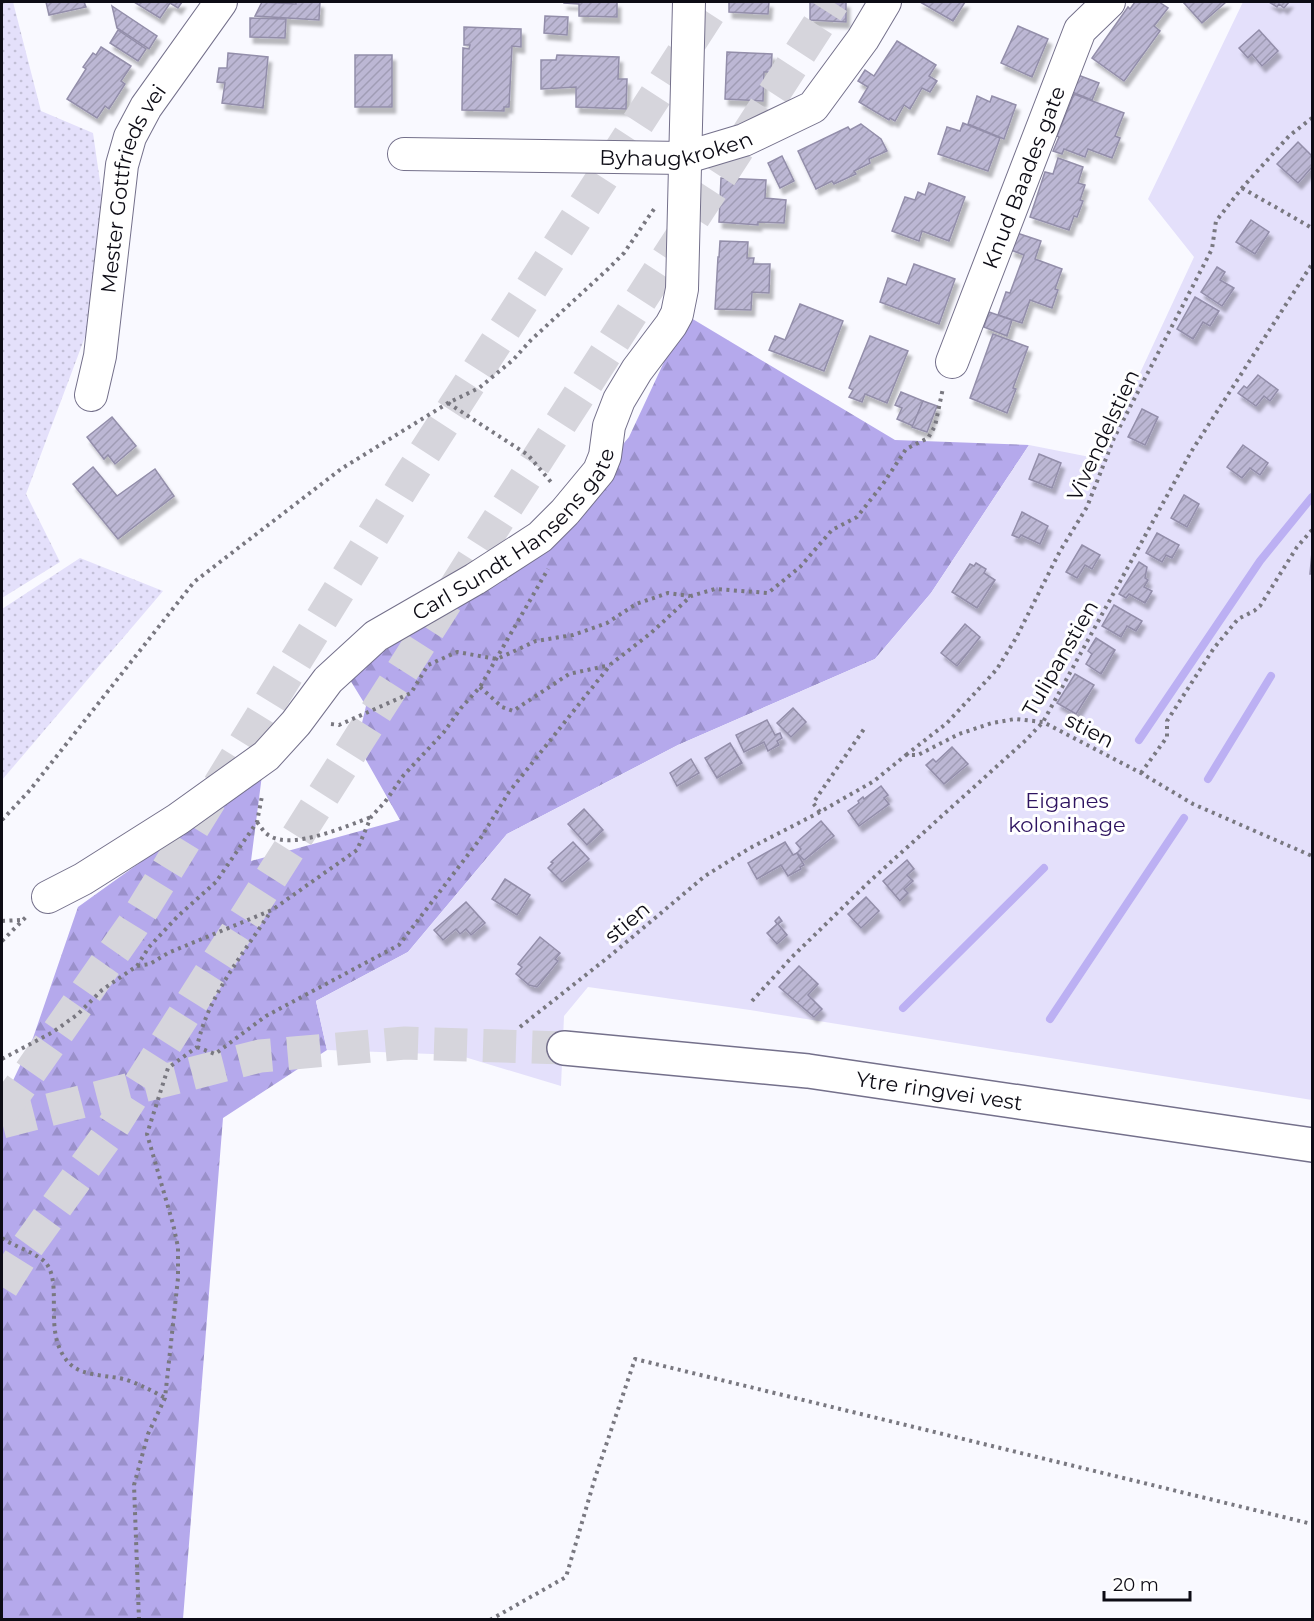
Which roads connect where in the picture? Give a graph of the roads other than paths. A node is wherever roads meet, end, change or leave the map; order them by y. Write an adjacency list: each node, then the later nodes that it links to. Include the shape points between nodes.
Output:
1 (221, 2): 8 (street, Mester Gottfrieds vei, via 146,107 130,137 122,165 101,346)
2 (689, 2): 6 (street, Carl Sundt Hansens gate)
3 (885, 2): 6 (street, Byhaugkroken, via 813,107)
4 (1109, 2): 7 (street, Knud Baades gate, via 1080,30)
5 (404, 154): 6 (street, Byhaugkroken)
6 (684, 164): 9 (street, Carl Sundt Hansens gate, via 682,289 676,314 619,400 599,471 565,512 540,537 510,558 376,636 328,680 266,756 178,819)
7 (952, 362)
8 (91, 395)
9 (48, 897)
10 (564, 1048): 11 (main road, Ytre ringvei vest, via 808,1071)
11 (1312, 1145)

